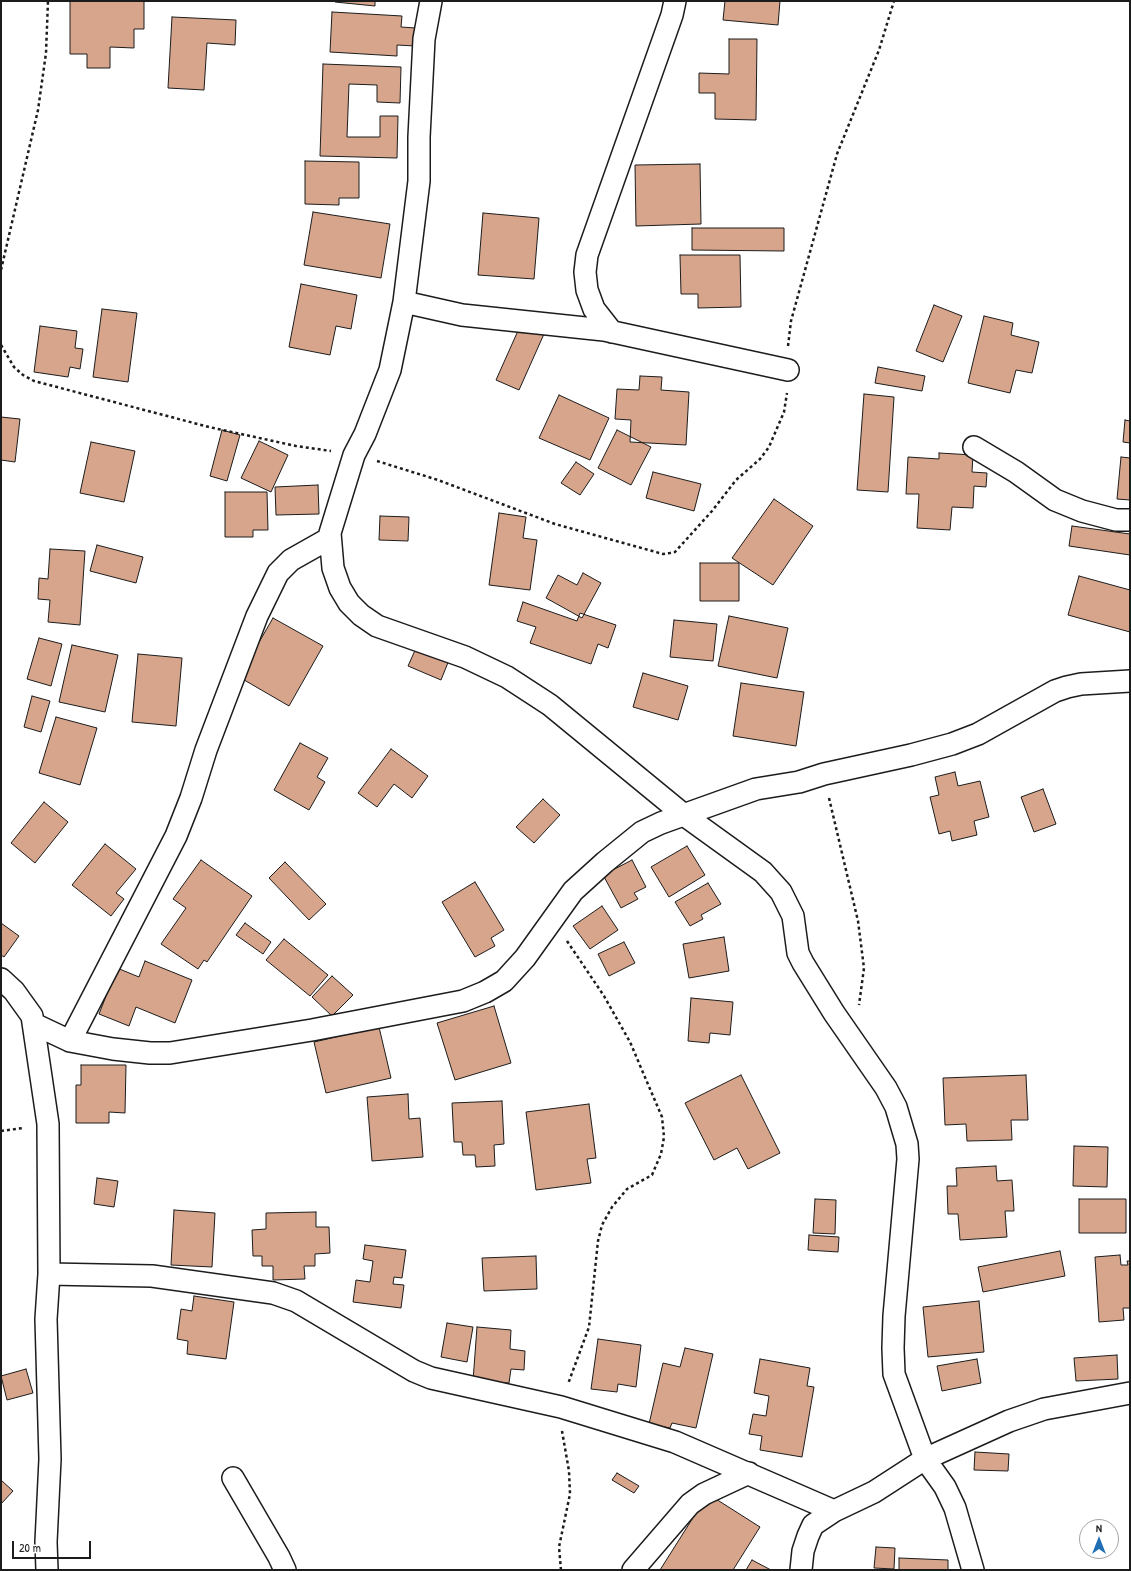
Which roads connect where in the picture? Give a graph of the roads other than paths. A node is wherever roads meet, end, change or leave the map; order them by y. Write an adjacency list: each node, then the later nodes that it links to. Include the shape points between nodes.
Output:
1 (431, 1): 3 (street, via 424,39 419,181)
2 (675, 1): 4 (street, via 587,254 585,272 594,309)
3 (404, 302): 4 (street, via 462,315); 8 (street, via 390,370 354,455)
4 (612, 332): 5 (street)
5 (788, 370)
6 (974, 447): 7 (street, via 1016,472 1055,500 1082,511 1116,520)
7 (1130, 520)
8 (330, 538): 10 (street, via 333,568 340,588 350,603 376,626 465,657 507,677 550,704); 13 (street, via 291,560 278,573 257,616 176,836)
9 (1130, 681): 10 (street, via 1067,687 1055,691 978,734 952,744 799,782 756,789)
10 (684, 815): 13 (street, via 642,832 604,862 573,891 525,958 504,981 463,1001 319,1029 170,1053 113,1049); 16 (street, via 763,872 781,892 793,916 798,953 803,963 896,1107 907,1144 908,1159 894,1316 894,1374)
11 (1, 979): 12 (street, via 27,1008)
12 (34, 1024): 13 (street); 14 (street, via 48,1124)
13 (70, 1041)
14 (49, 1274): 17 (street, via 152,1276 274,1293 296,1301 414,1371 431,1378 561,1407 675,1442); 20 (street, via 46,1319 50,1459)
15 (1130, 1393): 16 (street, via 1044,1409 997,1426)
16 (925, 1459): 19 (street, via 874,1492); 24 (street, via 945,1487 955,1508)
17 (749, 1473): 19 (street); 22 (street, via 704,1494 690,1504)
18 (233, 1478): 21 (street)
19 (834, 1511): 23 (street, via 813,1525 803,1551)
20 (47, 1570)
21 (285, 1570)
22 (633, 1570)
23 (801, 1570)
24 (974, 1570)

